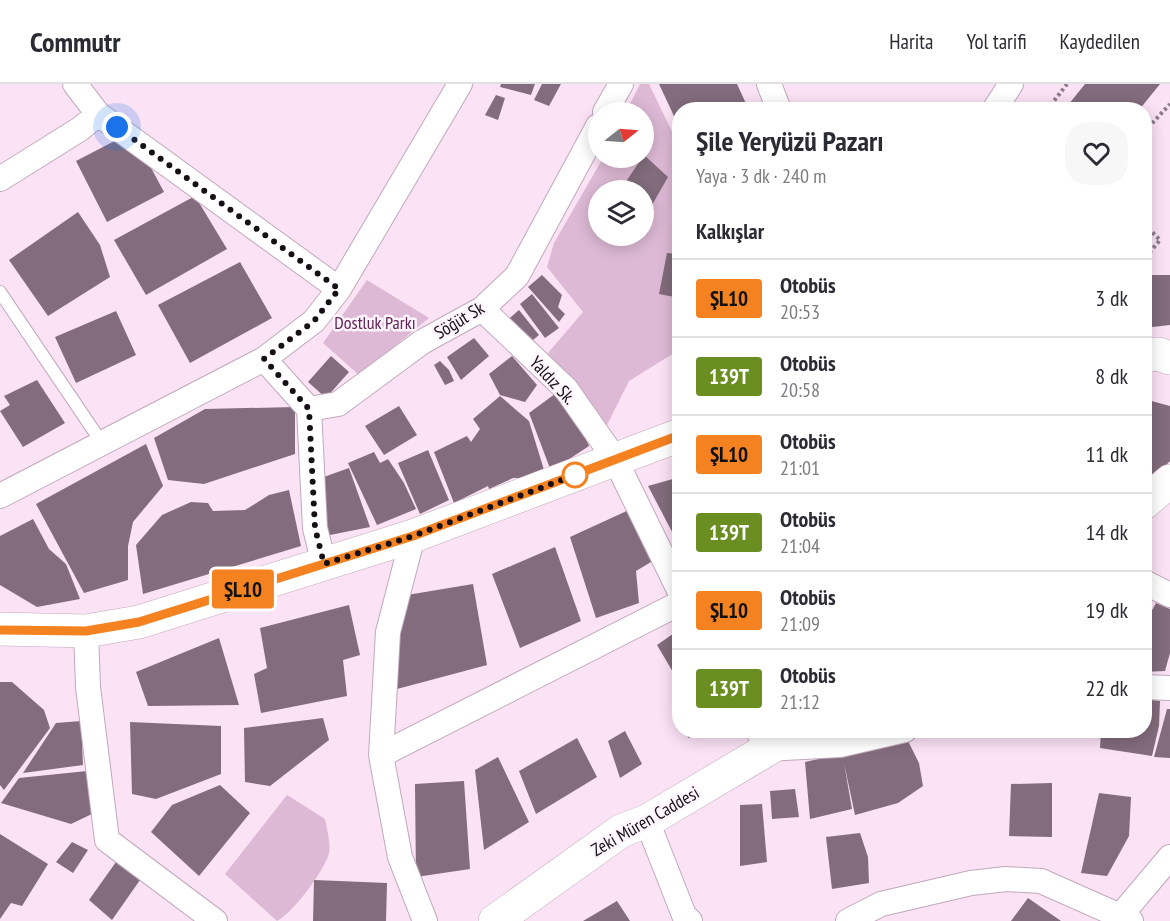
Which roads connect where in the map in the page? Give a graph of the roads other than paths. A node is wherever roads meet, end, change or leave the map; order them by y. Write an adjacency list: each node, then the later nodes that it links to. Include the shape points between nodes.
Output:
1 (75, 84): 9 (street)
2 (460, 84): 12 (street)
3 (621, 84): 6 (street)
4 (769, 84): 7 (street)
5 (1011, 84): 8 (street)
6 (611, 102)
7 (776, 102)
8 (999, 102)
9 (98, 114): 11 (street); 12 (street)
10 (588, 145): 14 (street, Söğüt Sk, via 517,276)
11 (0, 179)
12 (339, 289): 17 (street, via 314,321)
13 (0, 292): 20 (lane)
14 (483, 309): 18 (street, Söğüt Sk, via 422,342 338,404); 21 (street, Yaldız Sk., via 566,388)
15 (1152, 354): 16 (main road)
16 (1170, 358)
17 (264, 359): 18 (street); 20 (street)
18 (309, 409): 26 (street, via 315,528)
19 (672, 438): 21 (main road)
20 (102, 443): 23 (street)
21 (615, 459): 25 (main road); 27 (street, Yaldız Sk.)
22 (1170, 482): 24 (main road)
23 (0, 496)
24 (1152, 497)
25 (413, 536): 26 (main road); 37 (street, via 388,632)
26 (324, 564): 32 (main road, via 139,622)
27 (672, 576)
28 (1152, 586): 29 (street)
29 (1170, 595)
30 (672, 607): 37 (street)
31 (0, 629): 32 (main road)
32 (86, 631): 41 (street, via 88,687 107,840)
33 (1152, 687): 34 (street)
34 (1170, 688)
35 (870, 738): 36 (street, via 840,745)
36 (762, 740): 38 (main road, Zeki Müren Caddesi)
37 (381, 755): 42 (street, via 400,857)
38 (647, 821): 43 (main road, Zeki Müren Caddesi, via 621,831); 44 (street, via 684,915)
39 (1170, 857): 40 (street)
40 (1123, 919): 45 (street, via 1041,881 1006,879 881,904)
41 (215, 921)
42 (425, 921)
43 (495, 921)
44 (690, 921)
45 (848, 921)

